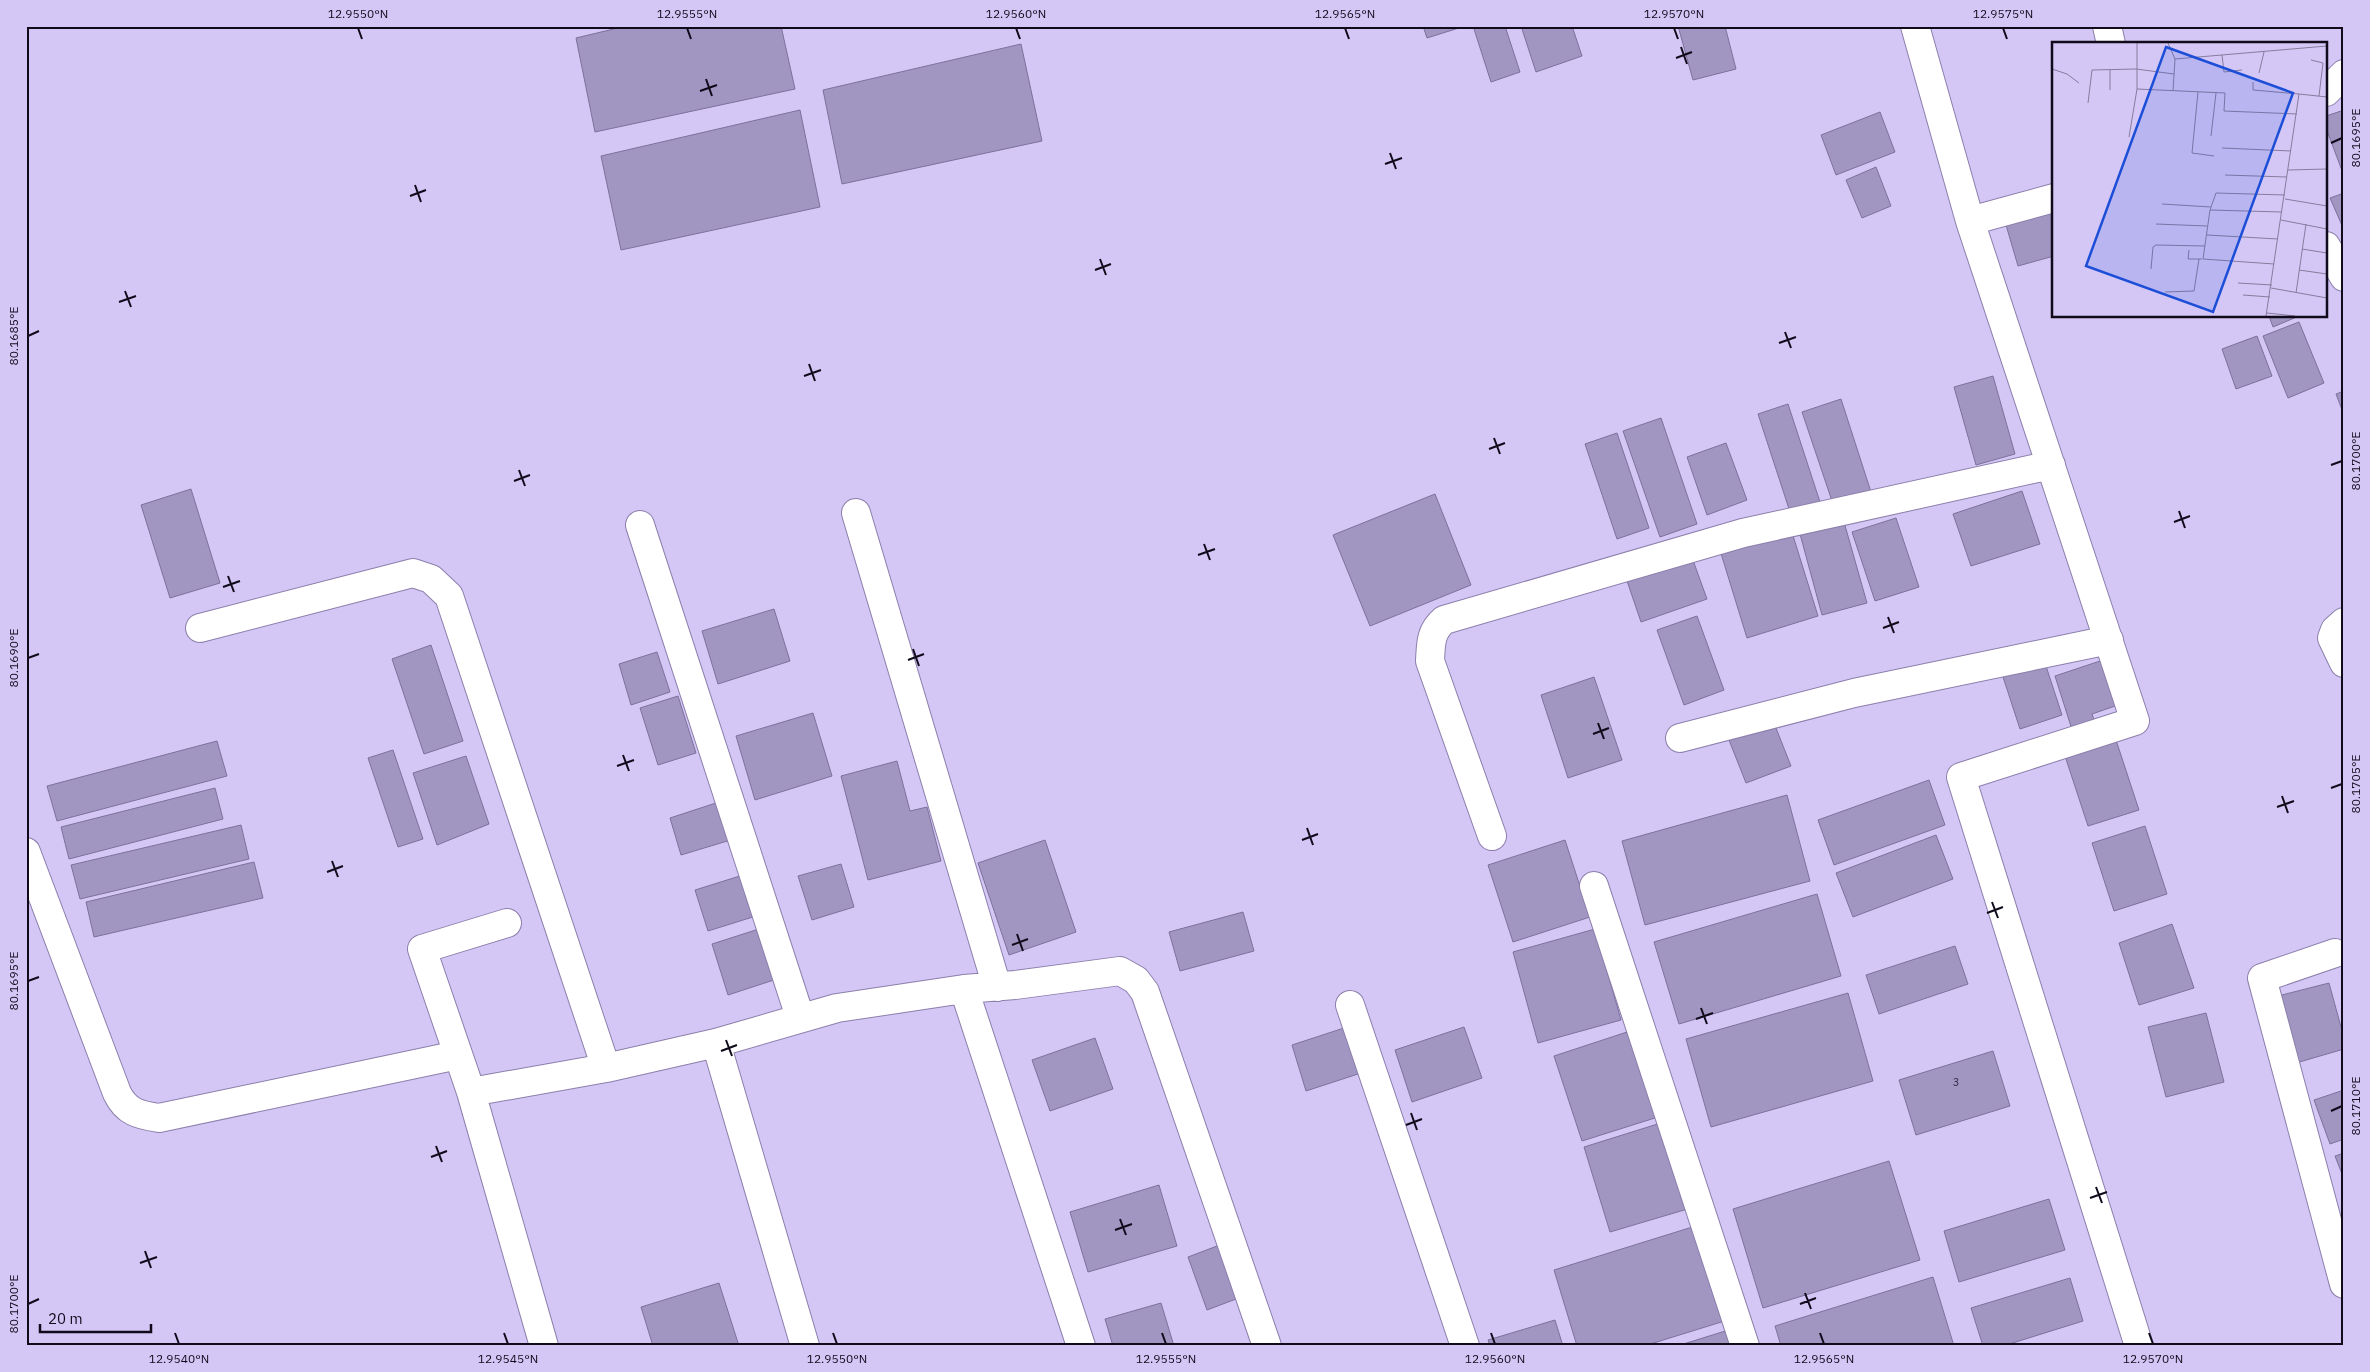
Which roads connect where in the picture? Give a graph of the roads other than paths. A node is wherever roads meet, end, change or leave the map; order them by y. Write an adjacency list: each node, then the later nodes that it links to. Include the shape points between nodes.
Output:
1 (1915, 26): 7 (street)
2 (2107, 26): 3 (street)
3 (2111, 42)
4 (2344, 74): 5 (street)
5 (2328, 90)
6 (2052, 199): 7 (street)
7 (1970, 221): 10 (street)
8 (2328, 249): 9 (street)
9 (2344, 277)
10 (2051, 465): 15 (street); 18 (street, via 1743,533 1444,620 1435,627 1431,638 1430,661)
11 (856, 513): 23 (street)
12 (640, 526): 26 (street)
13 (2344, 622): 16 (street, via 2332,638)
14 (200, 628): 29 (street, via 413,573 431,579 449,596)
15 (2109, 640): 17 (street, via 1854,693); 38 (street, via 2135,721 1961,777)
16 (2344, 663)
17 (1680, 738)
18 (1492, 836)
19 (26, 852): 28 (street, via 117,1093 122,1104 136,1115 159,1118)
20 (1594, 886): 37 (street)
21 (507, 923): 28 (street, via 422,949)
22 (2336, 953): 31 (street, via 2262,978)
23 (997, 987): 24 (street); 35 (street, via 1120,971 1136,980 1145,992)
24 (964, 989): 26 (street, via 836,1008); 34 (street)
25 (1350, 1005): 36 (street)
26 (800, 1017): 27 (street)
27 (716, 1043): 29 (street); 33 (street)
28 (458, 1055): 30 (street)
29 (606, 1068): 30 (street)
30 (471, 1092): 32 (street)
31 (2344, 1284)
32 (544, 1346)
33 (805, 1346)
34 (1081, 1346)
35 (1267, 1346)
36 (1464, 1346)
37 (1744, 1346)
38 (2139, 1346)

